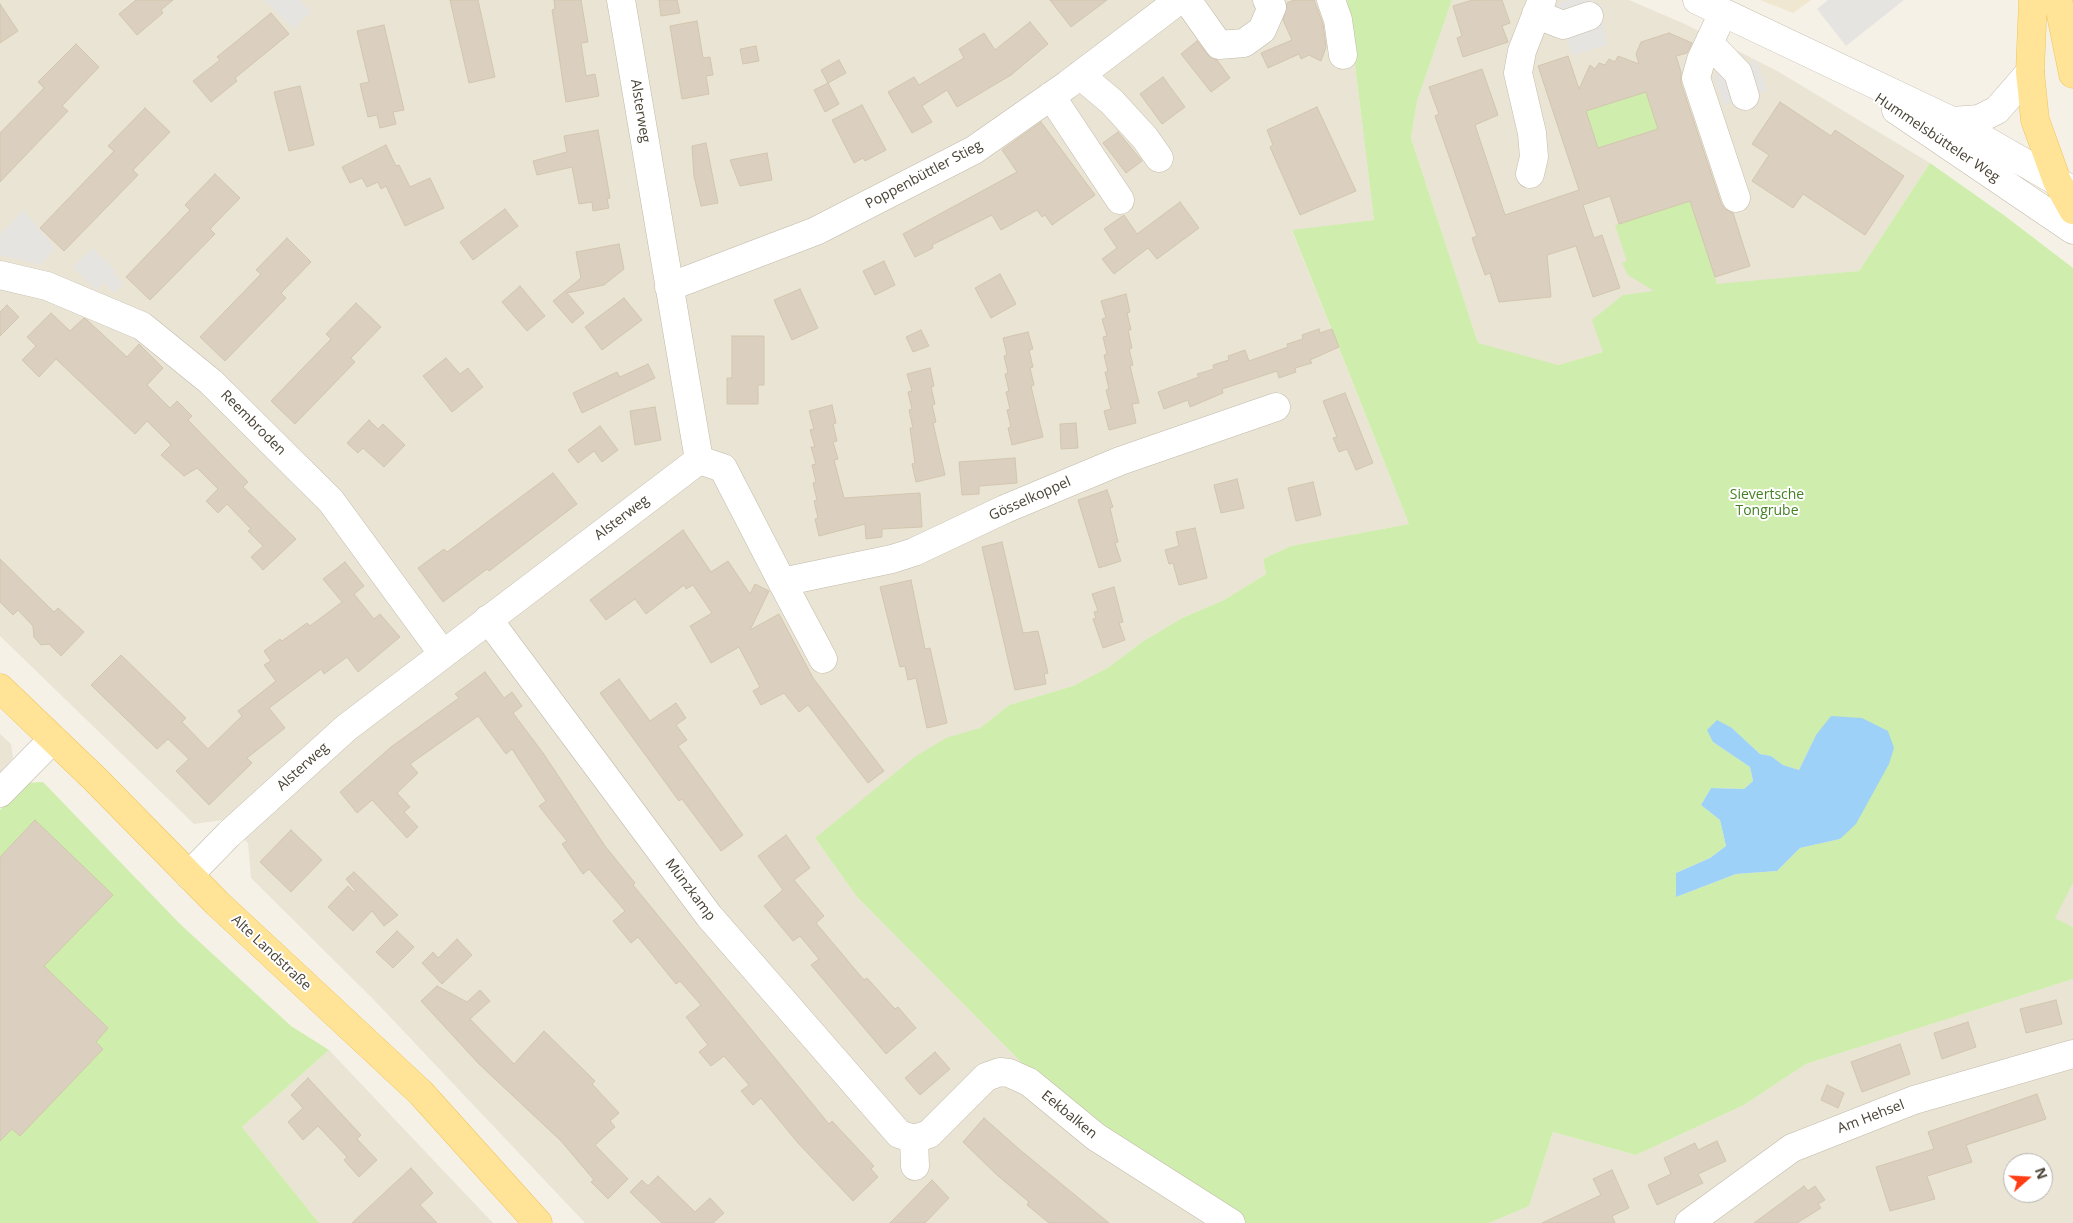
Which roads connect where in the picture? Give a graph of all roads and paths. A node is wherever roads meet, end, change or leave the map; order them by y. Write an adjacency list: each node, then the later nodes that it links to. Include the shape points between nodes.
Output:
1 (620, 0): 29 (street, Alsterweg)
2 (1179, 0): 17 (street, Poppenbüttler Stieg)
3 (1187, 0): 4 (street, via 1219,44 1244,43 1262,30 1272,7)
4 (1267, 0)
5 (1331, 0): 14 (street, via 1338,20)
6 (1697, 0): 10 (street, Hummelsbütteler Weg)
7 (2033, 0): 15 (main road)
8 (2058, 0): 16 (main road)
9 (1539, 7): 11 (street, via 1563,25); 22 (street, via 1522,51 1518,73 1532,133 1534,157)
10 (1723, 13): 12 (street); 13 (street, Hummelsbütteler Weg)
11 (1589, 16)
12 (1711, 38): 19 (street, via 1712,46 1738,73); 24 (street, via 1696,78)
13 (1800, 48): 20 (street, Hummelsbütteler Weg); 27 (street, Hummelsbütteler Weg)
14 (1343, 55)
15 (2030, 72): 20 (street, via 1993,113 1979,119); 23 (main road, via 2035,120)
16 (2073, 74)
17 (1080, 75): 18 (street, Poppenbüttler Stieg); 21 (street, via 1112,102)
18 (1051, 96): 25 (street); 29 (street, Poppenbüttler Stieg, via 974,150 816,231)
19 (1745, 96)
20 (1952, 121): 23 (street, Hummelsbütteler Weg)
21 (1159, 158)
22 (1530, 174)
23 (2065, 186): 26 (main road)
24 (1736, 198)
25 (1120, 200)
26 (2073, 210)
27 (2073, 230)
28 (0, 275): 34 (street, Reembroden, via 47,286 142,326 211,382 331,502)
29 (669, 287): 31 (street, Alsterweg)
30 (1276, 407): 32 (street, Gösselkoppel, via 1120,461 1005,509 914,552)
31 (699, 460): 32 (street, via 723,468); 33 (street, Alsterweg)
32 (782, 582): 35 (street)
33 (488, 619): 34 (street, Alsterweg); 41 (street, Münzkamp, via 709,916 893,1128)
34 (443, 654): 39 (street, Alsterweg, via 346,728)
35 (823, 659)
36 (0, 688): 37 (main road, Alte Landstraße)
37 (53, 739): 38 (street); 39 (main road, Alte Landstraße)
38 (0, 793)
39 (189, 875): 43 (main road, Alte Landstraße, via 421,1093)
40 (2073, 1054): 45 (street, Am Hehsel, via 1914,1100 1792,1148)
41 (914, 1139): 42 (street); 44 (street, Eekbalken, via 936,1129 986,1077 1009,1073 1028,1082 1096,1137)
42 (915, 1166)
43 (538, 1223)
44 (1231, 1223)
45 (1689, 1223)

